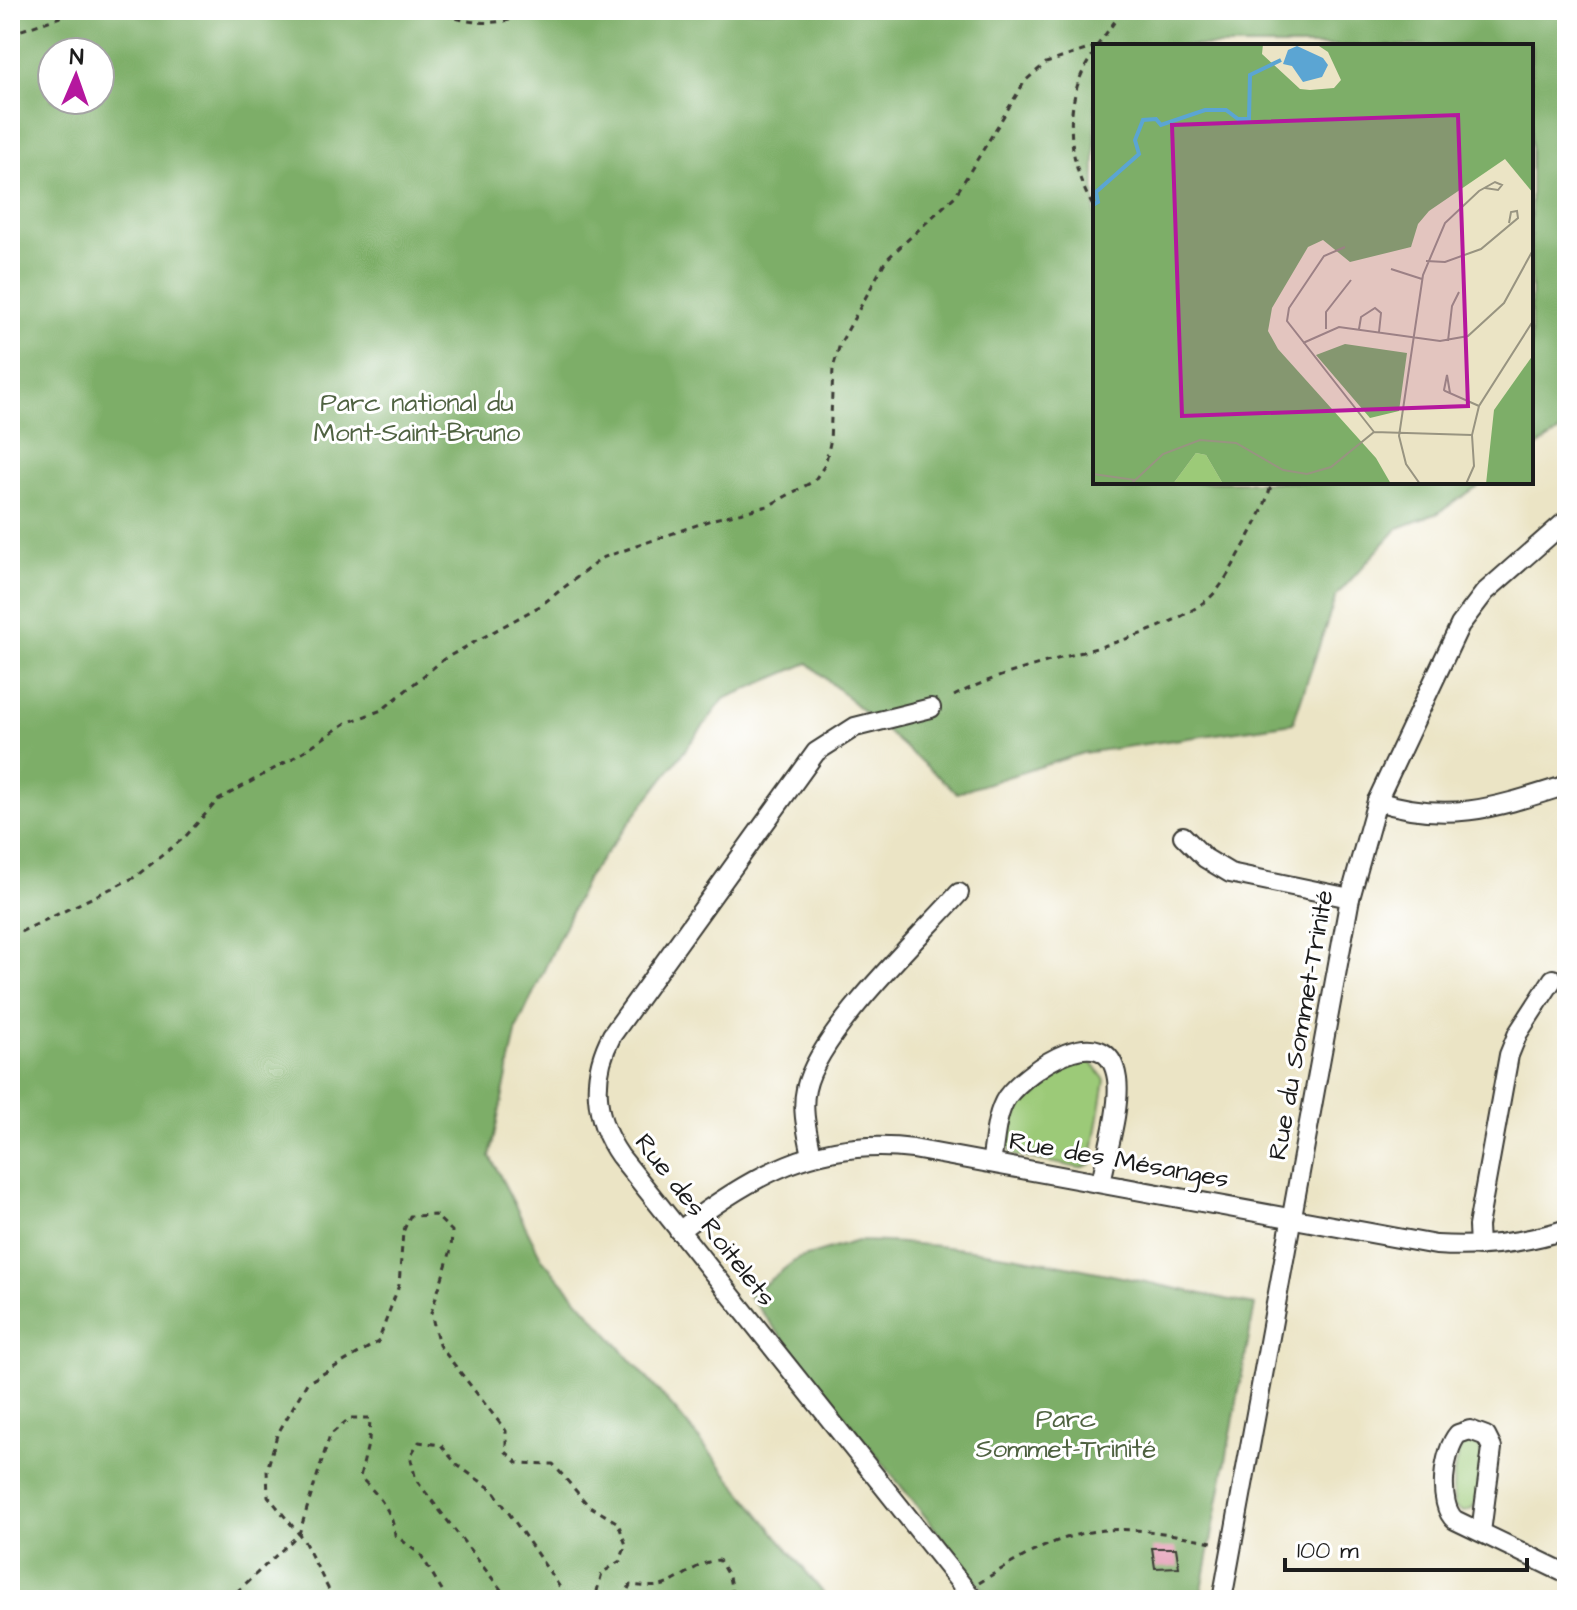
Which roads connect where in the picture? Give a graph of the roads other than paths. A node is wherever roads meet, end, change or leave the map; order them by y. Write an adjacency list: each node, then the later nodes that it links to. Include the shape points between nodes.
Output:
1 (1567, 520): 4 (street, Rue du Sommet-Trinité, via 1485,592 1466,616)
2 (931, 708): 14 (street, Rue des Roitelets, via 855,727 816,752 607,1044 597,1082 605,1131)
3 (1567, 785): 4 (street, via 1453,814 1404,810)
4 (1377, 801): 7 (street, Rue du Sommet-Trinité)
5 (1183, 836): 7 (street, via 1230,873)
6 (959, 893): 9 (street, via 871,988 817,1061 805,1096)
7 (1350, 898): 12 (street, Rue du Sommet-Trinité)
8 (1553, 979): 15 (street, via 1509,1055 1478,1226)
9 (812, 1156): 10 (street, Rue des Mésanges, via 891,1147); 14 (street, Rue des Mésanges, via 747,1181)
10 (991, 1163): 11 (street, Rue des Mésanges); 11 (street, via 1008,1097 1063,1052 1086,1048 1107,1059 1117,1079)
11 (1101, 1183): 12 (street, Rue des Mésanges)
12 (1292, 1219): 15 (street, Rue des Mésanges, via 1421,1243); 19 (street, Rue du Sommet-Trinité)
13 (1567, 1229): 15 (street, Rue des Mésanges)
14 (679, 1231): 18 (street, Rue des Roitelets)
15 (1479, 1246)
16 (1481, 1532): 16 (street, via 1492,1448 1482,1434 1470,1430 1458,1434 1451,1445 1445,1503 1451,1517); 17 (street)
17 (1567, 1574)
18 (970, 1596)
19 (1222, 1600)

